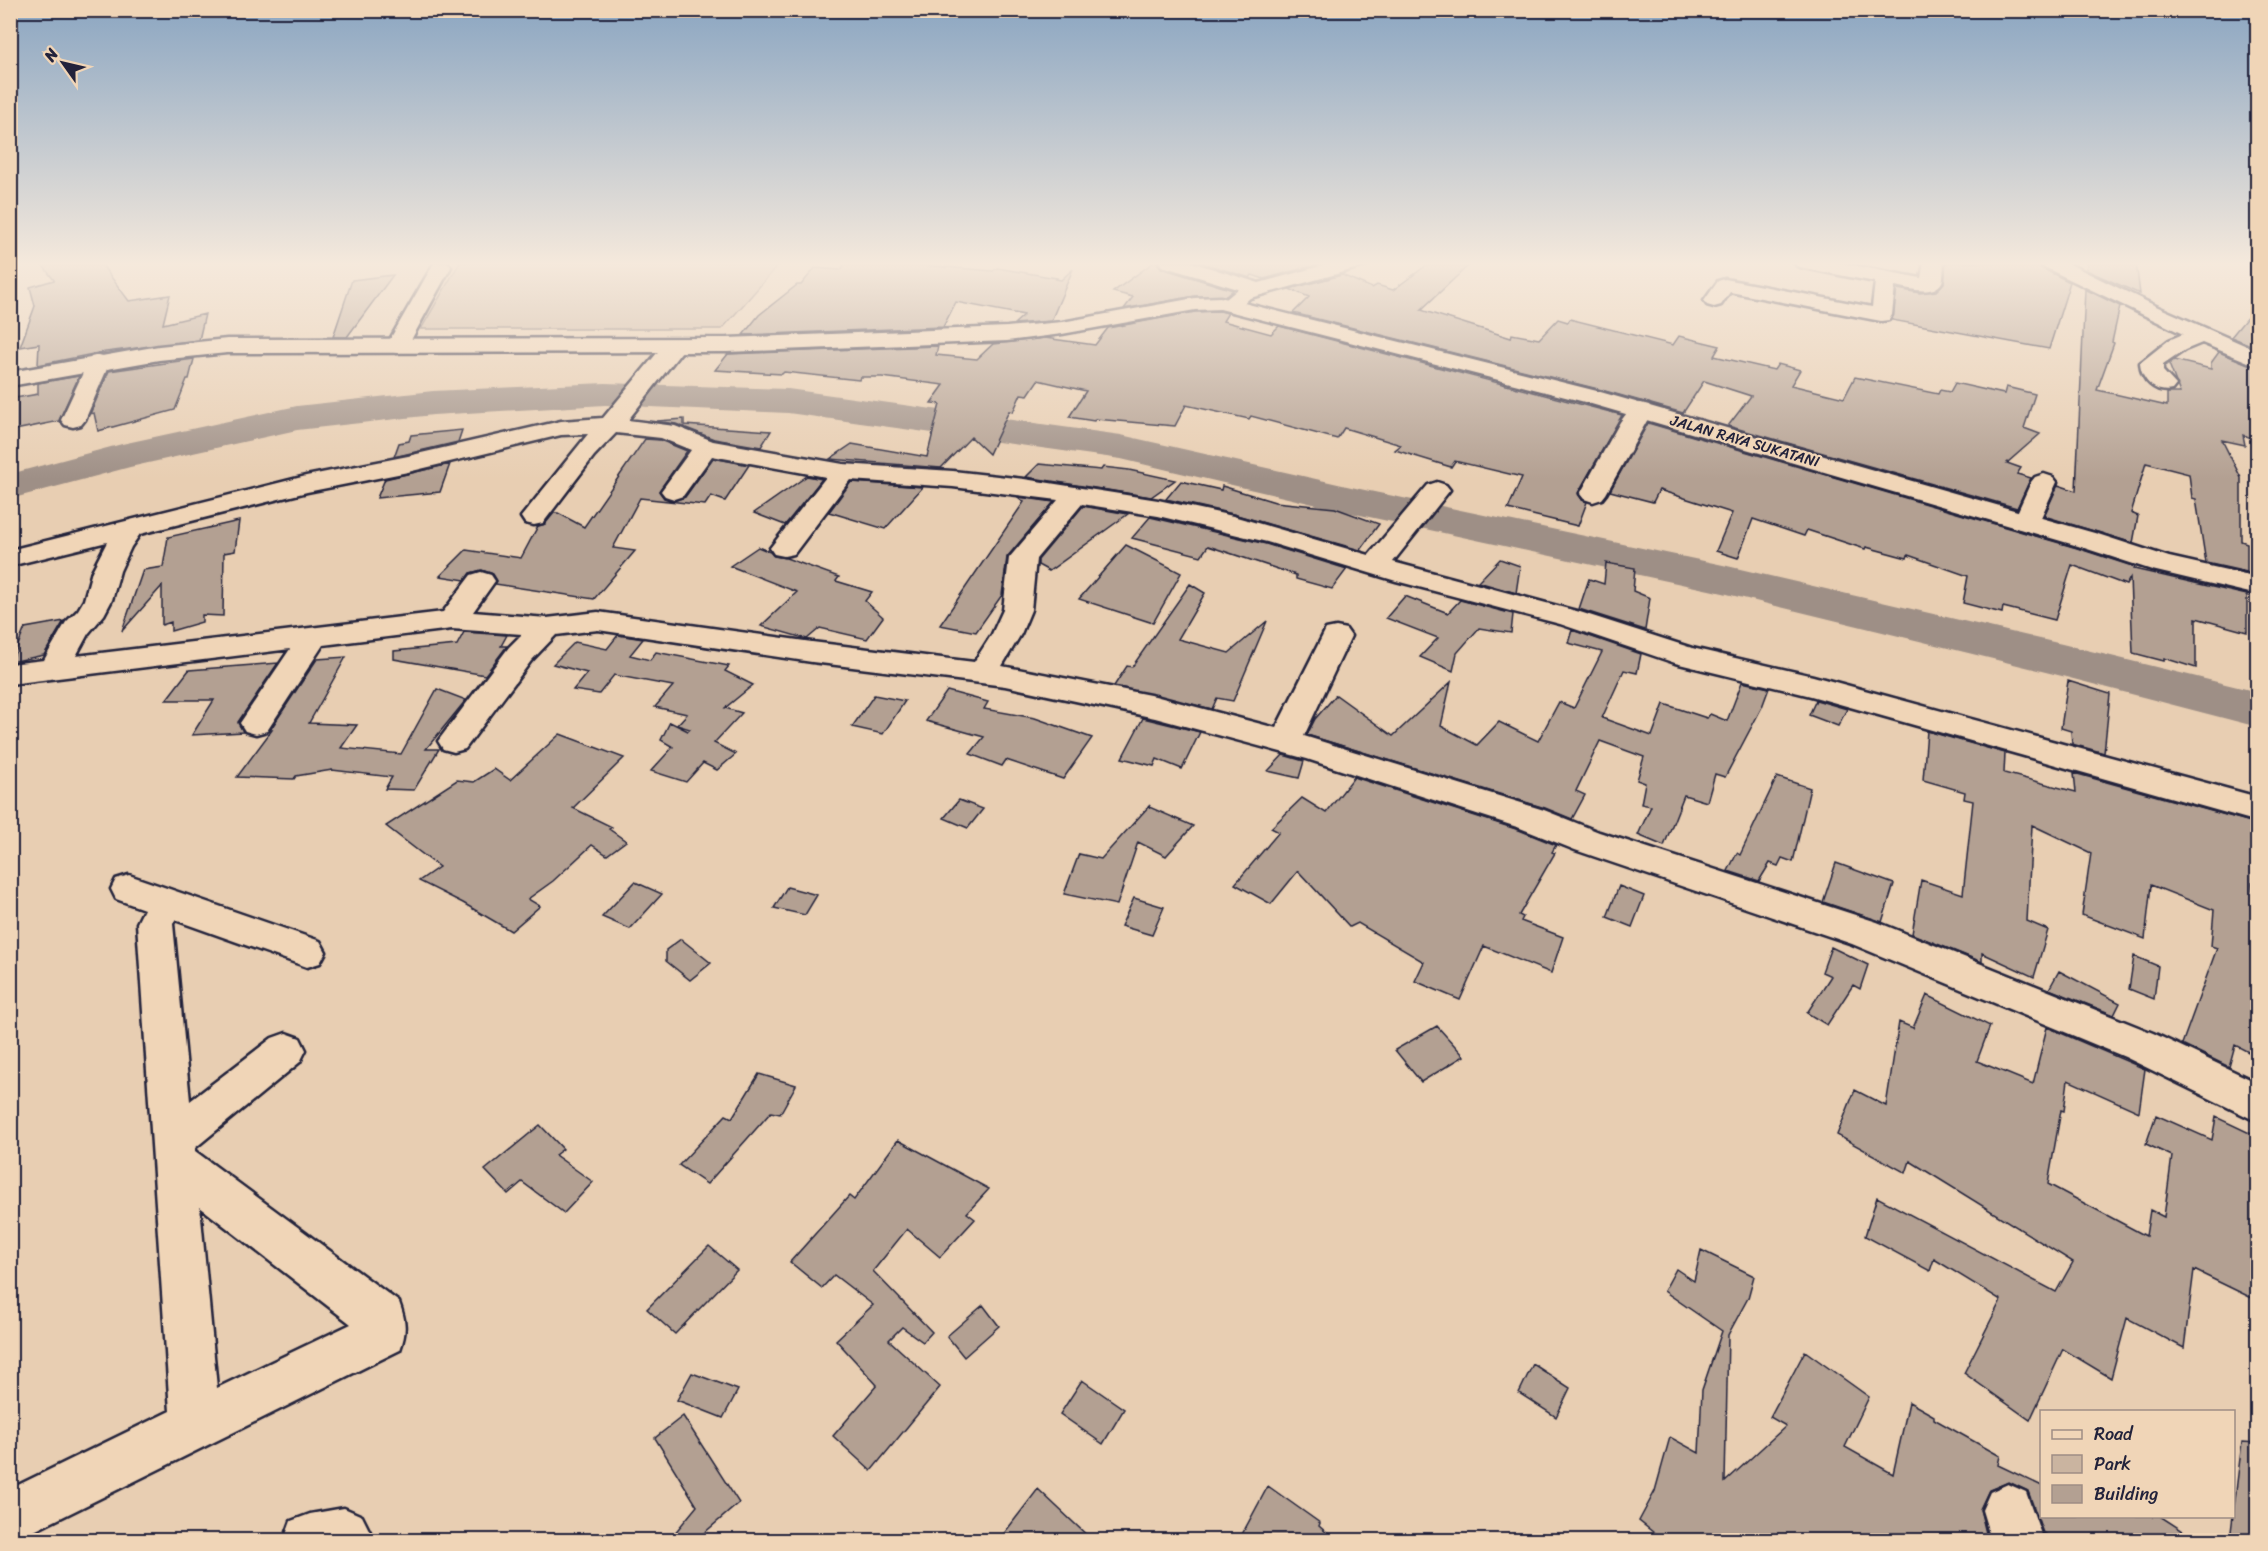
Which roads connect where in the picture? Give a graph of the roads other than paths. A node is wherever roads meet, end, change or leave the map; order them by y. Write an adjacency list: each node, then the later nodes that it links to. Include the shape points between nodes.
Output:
1 (403, 334): 5 (street)
2 (1001, 334): 6 (street, JALAN RAYA SUKATANI)
3 (1379, 334): 11 (street, JALAN RAYA SUKATANI)
4 (2201, 335): 7 (street); 10 (street, via 2151,363 2152,372)
5 (397, 346): 6 (street, JALAN RAYA SUKATANI); 8 (street, JALAN RAYA SUKATANI, via 227,346)
6 (669, 354): 12 (street)
7 (2258, 359)
8 (99, 362): 9 (street, JALAN RAYA SUKATANI); 13 (street)
9 (10, 379)
10 (2164, 384)
11 (1641, 410): 18 (street); 22 (street, JALAN RAYA SUKATANI)
12 (618, 416): 14 (street); 21 (street); 23 (street, via 306,484)
13 (73, 420)
14 (706, 447): 15 (street); 17 (street)
15 (843, 472): 19 (street, via 953,479); 24 (street)
16 (2044, 482): 22 (street)
17 (674, 491)
18 (1593, 494)
19 (1076, 495): 26 (street, via 1224,522); 34 (street, via 1023,558 1017,613)
20 (1429, 500): 26 (street)
21 (534, 517)
22 (2026, 522): 28 (street, JALAN RAYA SUKATANI, via 2141,558)
23 (131, 527): 25 (street); 33 (street, via 109,563 90,615 76,629)
24 (784, 548)
25 (10, 558)
26 (1375, 566): 39 (street, via 1570,618 1686,656 1813,686)
27 (482, 581): 29 (street)
28 (2258, 586)
29 (452, 620): 30 (street); 31 (street)
30 (547, 627): 34 (street, via 598,621); 37 (street, via 520,654)
31 (314, 636): 33 (street); 36 (street)
32 (1336, 636): 38 (street)
33 (53, 670): 35 (street)
34 (983, 673): 38 (street, via 1155,707)
35 (10, 674)
36 (256, 723)
37 (454, 741)
38 (1285, 742): 42 (street, via 1521,816 1864,933 2139,1045)
39 (2258, 810)
40 (307, 952): 43 (street, via 148,897 155,923)
41 (286, 1050): 43 (street)
42 (2258, 1104)
43 (174, 1150): 44 (street); 44 (street, via 382,1319 383,1333)
44 (196, 1425): 45 (street)
45 (10, 1516)
46 (310, 1540): 47 (street, via 344,1534)
47 (348, 1540)

